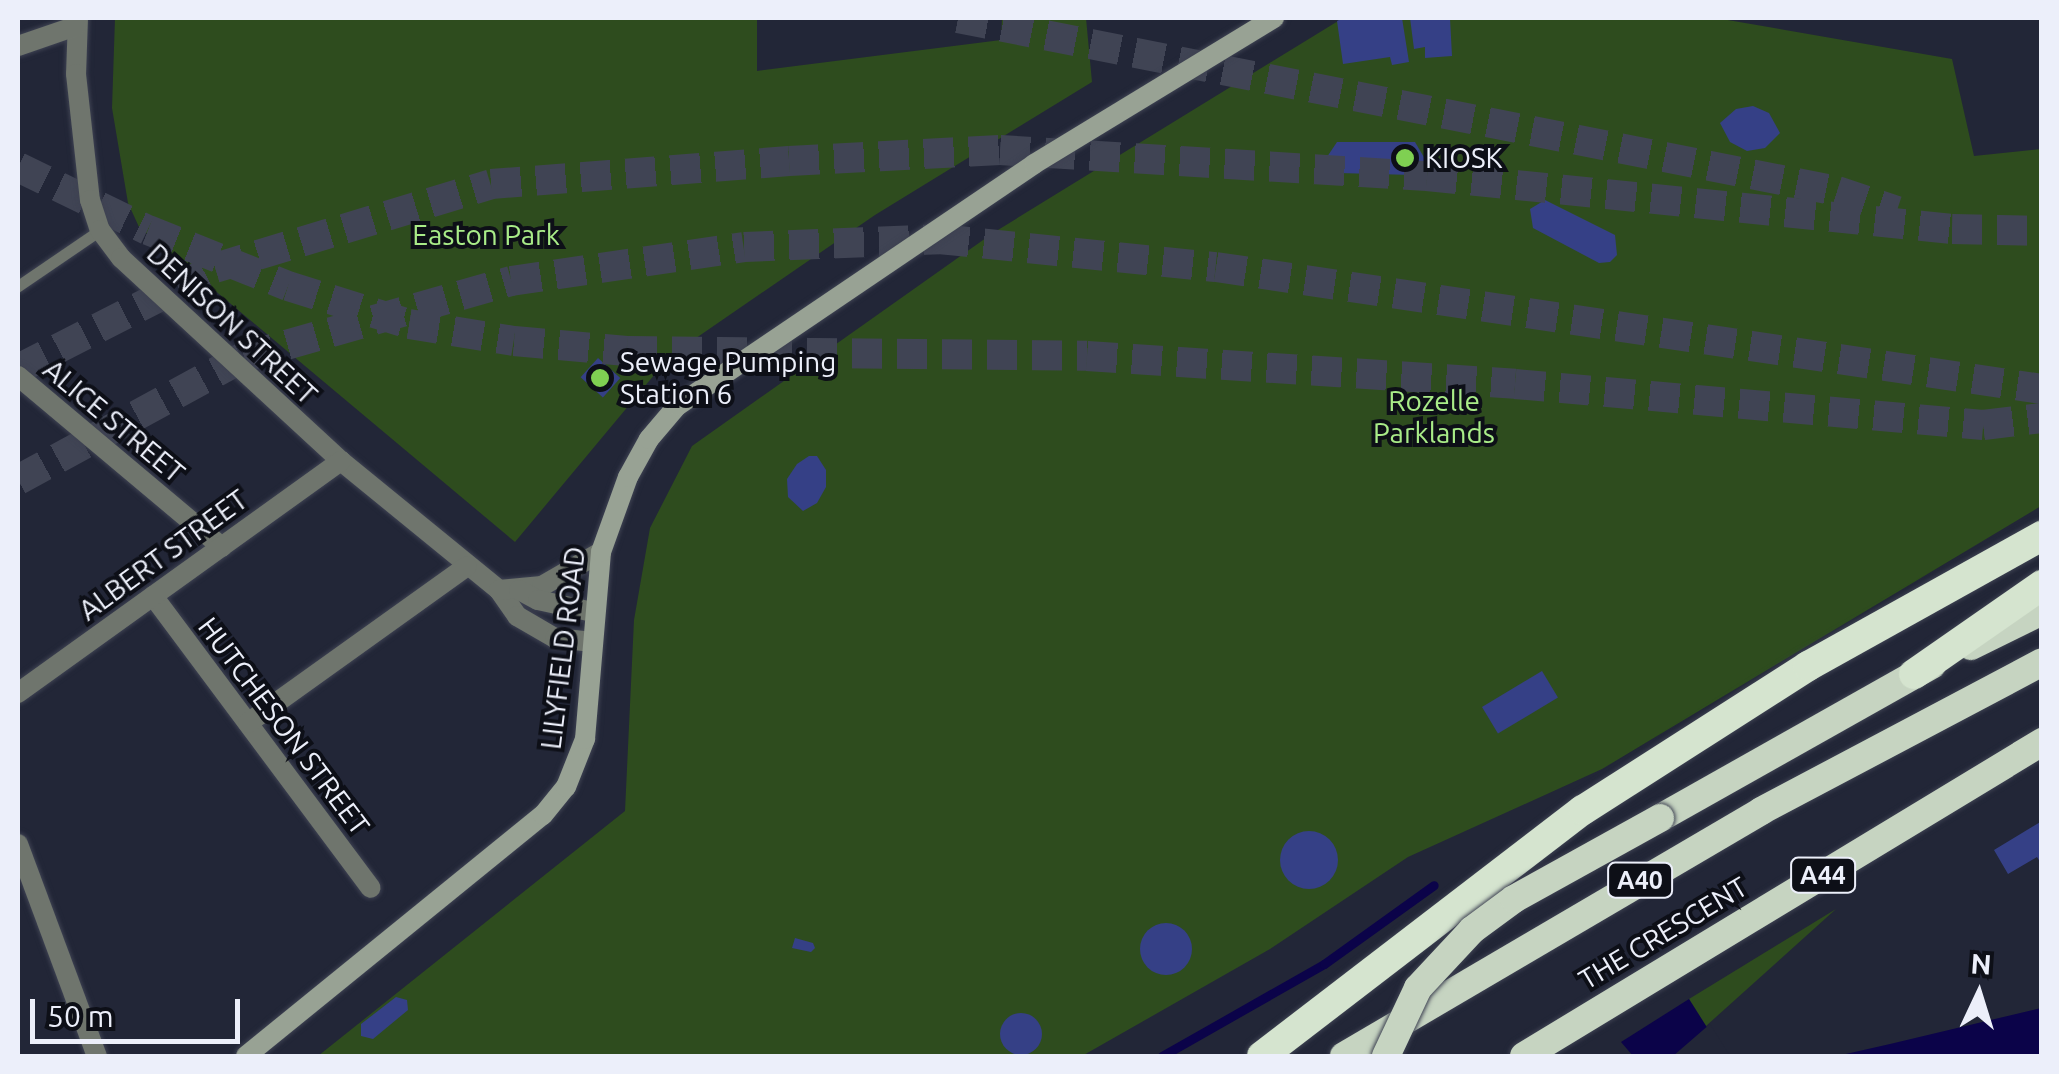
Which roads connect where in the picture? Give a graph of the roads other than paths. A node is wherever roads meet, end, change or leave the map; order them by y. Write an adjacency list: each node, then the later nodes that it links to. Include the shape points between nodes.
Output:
1 (1274, 18): 10 (main road, LILYFIELD ROAD, via 1034,164 698,389 650,439)
2 (77, 22): 3 (street); 4 (street, DENISON STREET, via 79,118)
3 (18, 46)
4 (100, 230): 5 (lane); 7 (street, DENISON STREET, via 121,258)
5 (18, 286)
6 (18, 376): 9 (street, ALICE STREET)
7 (341, 461): 9 (street, ALBERT STREET); 11 (street, DENISON STREET)
8 (2042, 536): 27 (highway, via 1808,666 1583,810)
9 (222, 546): 14 (street, ALBERT STREET)
10 (600, 552): 13 (street, via 542,586); 15 (main road, LILYFIELD ROAD)
11 (468, 566): 13 (street, DENISON STREET); 21 (street)
12 (2042, 585): 19 (highway)
13 (509, 590): 15 (street, DENISON STREET); 17 (street, DENISON STREET, via 517,616 534,629)
14 (153, 596): 20 (street, ALBERT STREET); 21 (street, HUTCHESON STREET)
15 (593, 612): 17 (main road, LILYFIELD ROAD)
16 (2042, 612): 19 (highway)
17 (591, 642): 26 (main road, LILYFIELD ROAD, via 585,739 566,787 543,815)
18 (2042, 662): 28 (highway, THE CRESCENT / A40, via 1850,763)
19 (1914, 674): 29 (highway, bridge, via 1514,899 1472,930 1418,988)
20 (18, 693)
21 (248, 724): 24 (street, HUTCHESON STREET)
22 (2042, 742): 30 (highway, THE CRESCENT / A44)
23 (18, 844): 25 (street)
24 (371, 888)
25 (97, 1056)
26 (246, 1056)
27 (1262, 1056)
28 (1344, 1056)
29 (1386, 1056)
30 (1524, 1056)

